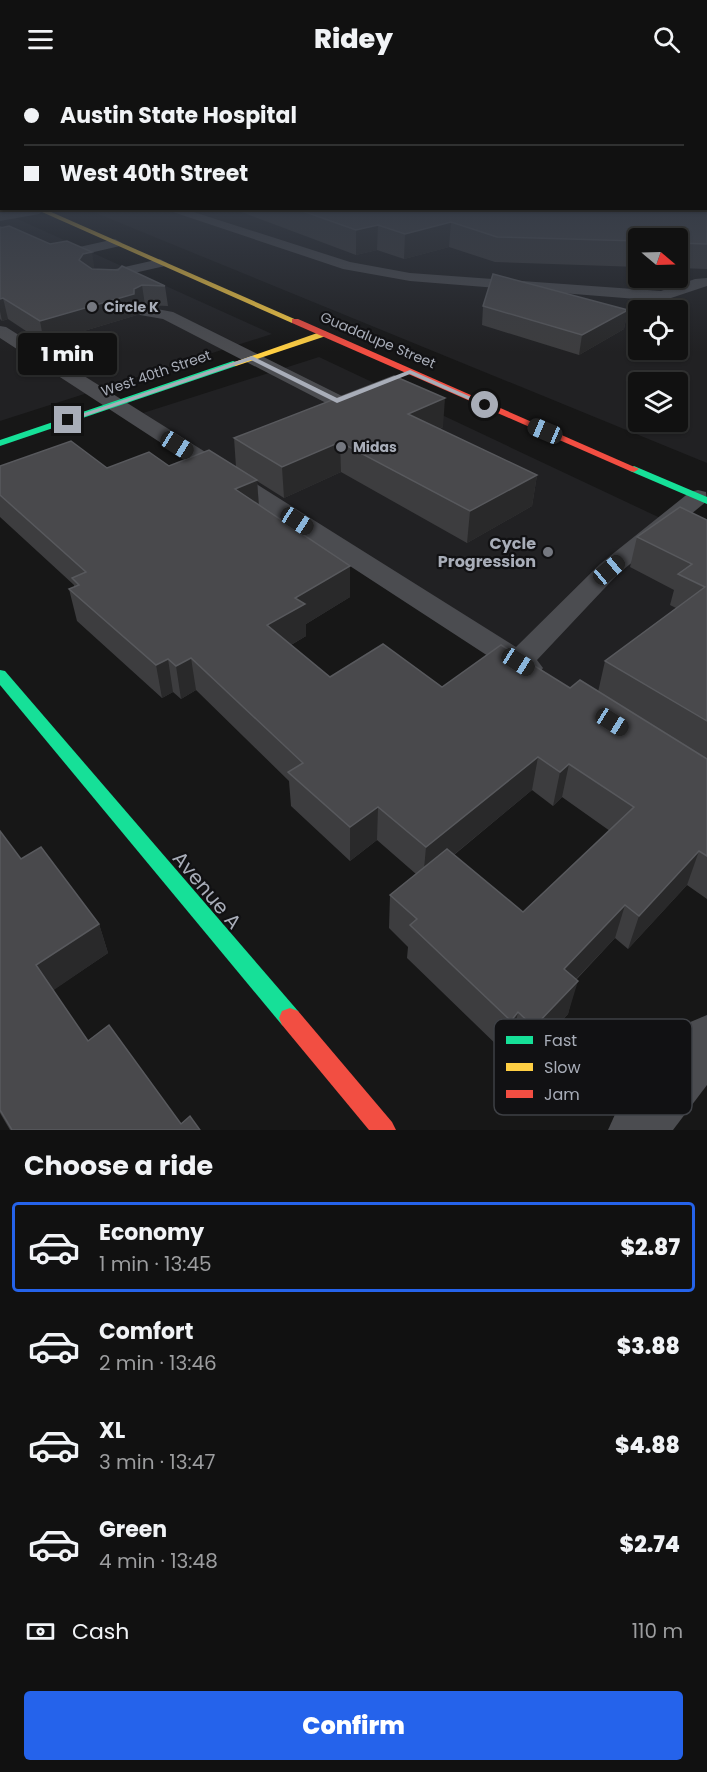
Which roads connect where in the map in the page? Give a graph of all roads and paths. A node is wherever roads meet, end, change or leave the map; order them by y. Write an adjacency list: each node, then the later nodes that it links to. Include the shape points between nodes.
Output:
1 (47, 253): 2 (lane, via 55,257)
2 (72, 253)
3 (139, 253): 5 (main road, Guadalupe Street)
4 (308, 253): 6 (lane, via 348,266 410,277 662,296)
5 (160, 262): 7 (lane, via 92,279); 10 (main road, Guadalupe Street)
6 (707, 282)
7 (106, 286)
8 (146, 312): 11 (lane, via 165,311)
9 (0, 331): 16 (lane)
10 (323, 334): 11 (main road, West 40th Street); 12 (main road, Guadalupe Street)
11 (252, 358): 15 (lane); 16 (main road, West 40th Street)
12 (410, 372): 13 (lane); 19 (main road, Guadalupe Street)
13 (389, 380)
14 (358, 393): 15 (lane)
15 (337, 401): 17 (lane)
16 (113, 404): 18 (main road, West 40th Street); 20 (lane)
17 (316, 409)
18 (0, 443)
19 (702, 499): 20 (lane, via 609,570)
20 (518, 662): 22 (lane)
21 (0, 675): 26 (main road, Avenue A)
22 (548, 681)
23 (707, 1042): 24 (street)
24 (692, 1061)
25 (649, 1115): 27 (street)
26 (384, 1130)
27 (637, 1130)

